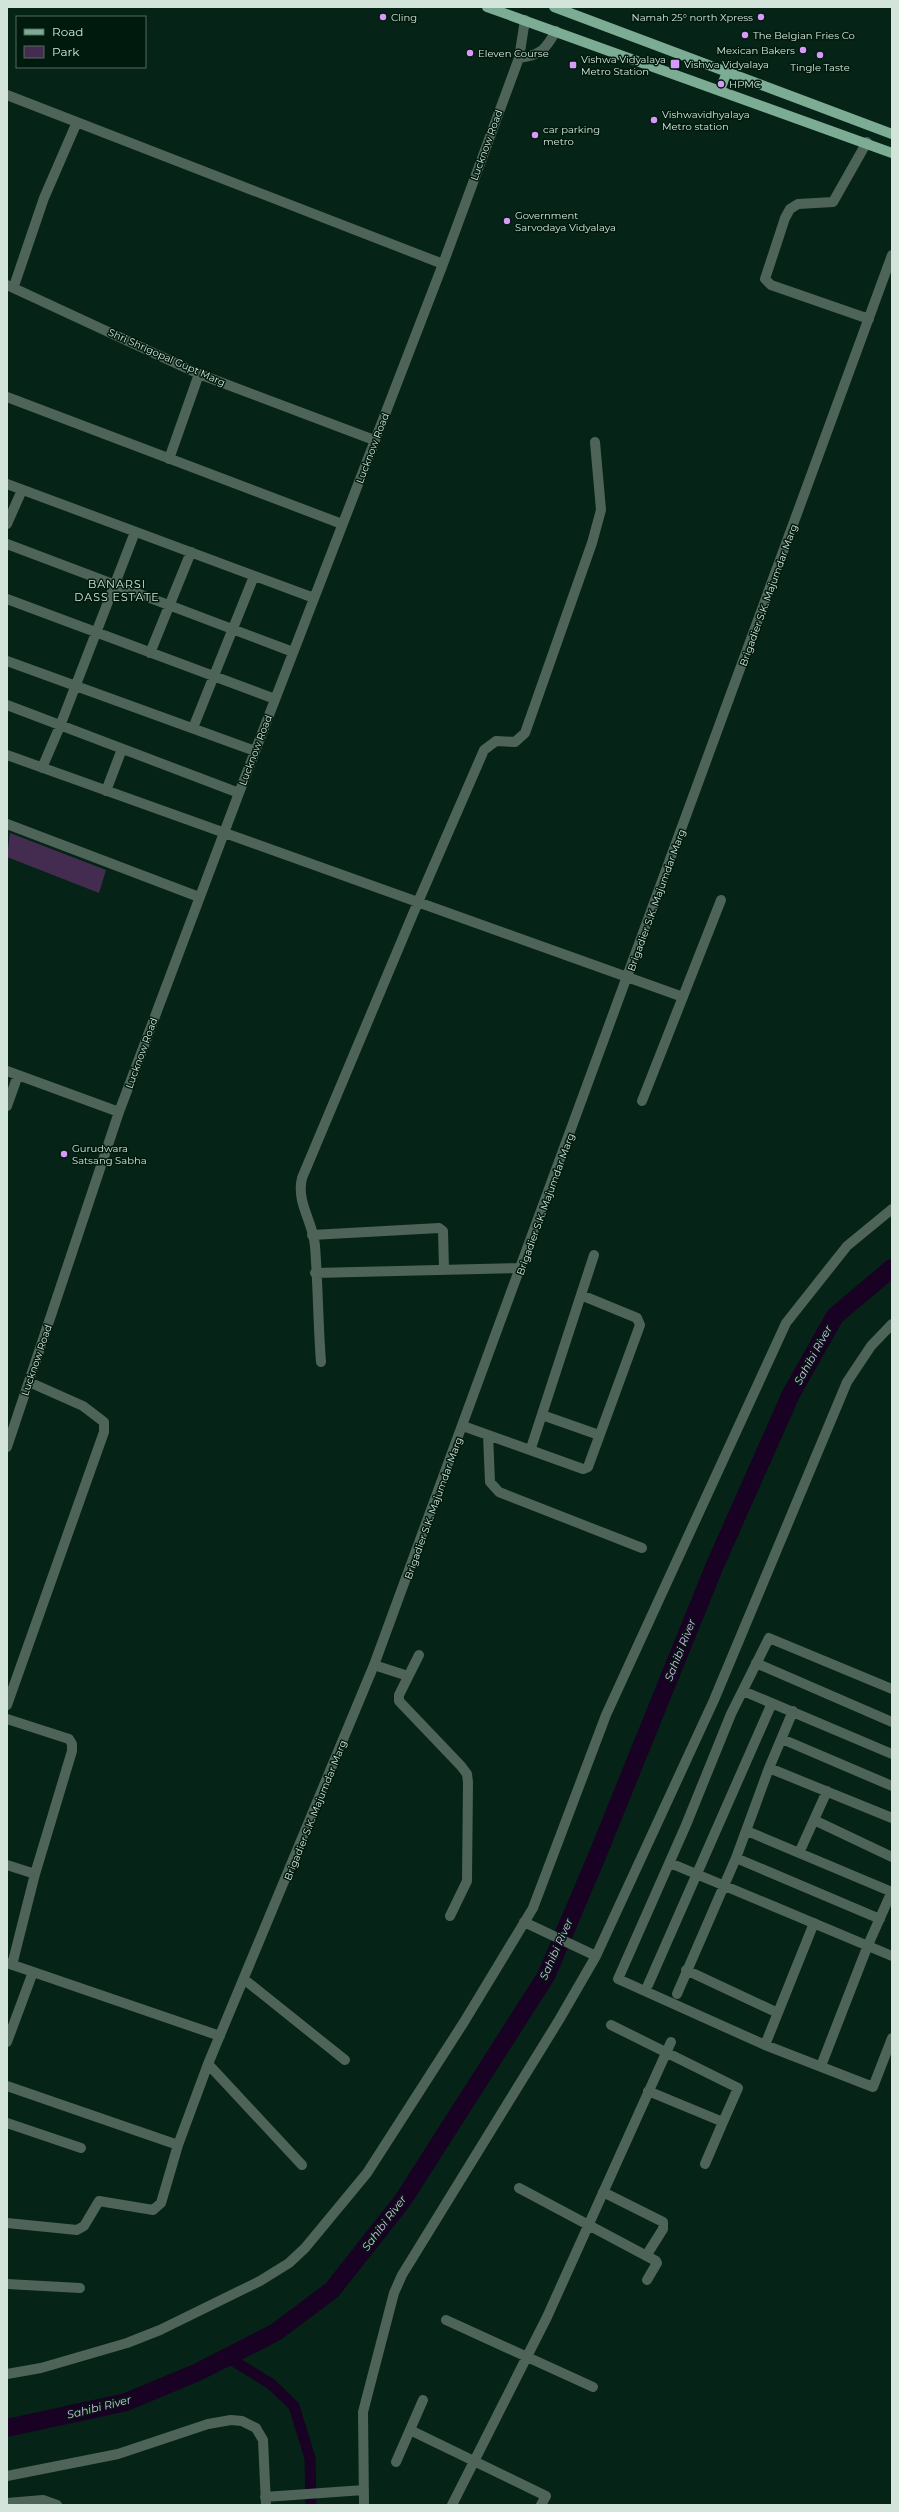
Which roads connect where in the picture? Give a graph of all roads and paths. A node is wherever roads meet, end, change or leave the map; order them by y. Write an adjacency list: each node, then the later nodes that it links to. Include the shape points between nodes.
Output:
1 (487, 7): 3 (main road)
2 (558, 8): 6 (main road)
3 (525, 20): 4 (main road); 5 (street, Lucknow Road)
4 (556, 31): 5 (street, via 547,47 535,56); 7 (main road)
5 (519, 58): 14 (street, Lucknow Road)
6 (727, 72): 7 (main road); 10 (main road)
7 (720, 90): 11 (main road)
8 (7, 95): 9 (street)
9 (77, 122): 14 (street); 15 (street)
10 (892, 134)
11 (867, 142): 12 (main road); 16 (street, via 832,202 798,204 787,213 766,279 771,286)
12 (892, 153)
13 (892, 255): 16 (street, Brigadier S.K. Majumdar Marg)
14 (443, 264): 19 (street, Lucknow Road)
15 (10, 286): 17 (street, Shri Shrigopal Gupt Marg)
16 (869, 319): 56 (street, Brigadier S.K. Majumdar Marg)
17 (199, 374): 19 (street, Shri Shrigopal Gupt Marg); 21 (street)
18 (7, 397): 21 (street)
19 (374, 440): 25 (street, Lucknow Road)
20 (595, 442): 55 (street, via 601,510 592,544 525,733 515,742 496,741 484,750)
21 (169, 459): 25 (street)
22 (7, 484): 23 (street)
23 (22, 490): 24 (street); 26 (street)
24 (7, 524)
25 (342, 524): 31 (street, Lucknow Road)
26 (135, 532): 28 (street); 30 (street)
27 (7, 544): 30 (street)
28 (191, 552): 29 (street); 33 (street)
29 (254, 576): 31 (street); 34 (street)
30 (114, 584): 33 (street); 35 (street)
31 (314, 598): 36 (street, Lucknow Road)
32 (7, 599): 35 (street)
33 (170, 605): 34 (street); 37 (street)
34 (233, 629): 36 (street); 39 (street)
35 (97, 633): 37 (street); 40 (street)
36 (293, 652): 41 (street, Lucknow Road)
37 (150, 653): 39 (street)
38 (7, 661): 40 (street)
39 (212, 676): 41 (street); 44 (street)
40 (76, 686): 43 (street); 44 (street)
41 (275, 699): 46 (street, Lucknow Road)
42 (7, 705): 43 (street)
43 (60, 726): 45 (street); 48 (street)
44 (193, 728): 46 (street)
45 (122, 749): 49 (street); 50 (street)
46 (255, 750): 50 (street, Lucknow Road)
47 (7, 755): 48 (street)
48 (42, 768): 49 (street)
49 (106, 791): 52 (street)
50 (239, 793): 52 (street, Lucknow Road)
51 (7, 824): 53 (street)
52 (224, 834): 53 (street, Lucknow Road); 55 (street)
53 (199, 897): 62 (street, Lucknow Road)
54 (721, 900): 57 (street)
55 (418, 902): 56 (street); 64 (street, via 302,1178 300,1200)
56 (628, 977): 57 (street); 66 (street, Brigadier S.K. Majumdar Marg)
57 (683, 997): 60 (street)
58 (7, 1071): 59 (street)
59 (18, 1075): 61 (street); 62 (street)
60 (642, 1101)
61 (7, 1106)
62 (119, 1112): 72 (street, Lucknow Road)
63 (892, 1209): 110 (street, via 847,1246 786,1323 606,1715 533,1908)
64 (312, 1235): 67 (street, via 439,1228 443,1231); 68 (street)
65 (594, 1255): 69 (street)
66 (522, 1268): 67 (street); 74 (street, Brigadier S.K. Majumdar Marg)
67 (444, 1270): 68 (street)
68 (315, 1273): 71 (street)
69 (581, 1295): 73 (street); 76 (street, via 637,1318 640,1326)
70 (892, 1324): 113 (street, via 870,1346 847,1382 714,1700)
71 (321, 1362)
72 (29, 1382): 77 (street, Lucknow Road); 87 (street, via 83,1406 104,1422 104,1432)
73 (542, 1415): 76 (street); 78 (street)
74 (463, 1426): 75 (street); 82 (street, Brigadier S.K. Majumdar Marg)
75 (488, 1434): 78 (street); 79 (street, via 490,1482 499,1492)
76 (599, 1434): 78 (street, via 592,1463 583,1469)
77 (7, 1447)
78 (531, 1448)
79 (642, 1548)
80 (419, 1655): 83 (street)
81 (756, 1663): 84 (street, via 767,1640 771,1638); 85 (street); 90 (street)
82 (374, 1665): 83 (street); 118 (street, Brigadier S.K. Majumdar Marg)
83 (408, 1676): 108 (street, via 399,1701 466,1774 467,1881)
84 (892, 1689)
85 (743, 1690): 86 (street); 102 (street)
86 (772, 1703): 88 (street); 105 (street)
87 (7, 1705)
88 (793, 1711): 91 (street); 92 (street)
89 (7, 1719): 104 (street, via 69,1739 72,1744)
90 (892, 1722)
91 (782, 1739): 93 (street); 94 (street)
92 (892, 1754)
93 (769, 1768): 95 (street); 98 (street)
94 (892, 1786)
95 (827, 1791): 96 (street); 97 (street)
96 (892, 1818)
97 (814, 1820): 99 (street); 100 (street)
98 (747, 1830): 99 (street); 101 (street)
99 (799, 1853): 107 (street)
100 (892, 1857)
101 (736, 1858): 106 (street); 109 (street)
102 (670, 1862): 105 (street); 126 (street, via 618,1979)
103 (7, 1865): 104 (street)
104 (35, 1874): 115 (street)
105 (696, 1874): 106 (street); 119 (street)
106 (724, 1886): 111 (street); 116 (street)
107 (892, 1892): 109 (street)
108 (450, 1916)
109 (880, 1919): 112 (street)
110 (524, 1922): 113 (street); 149 (street, via 464,2022 366,2173 305,2248 289,2263 260,2281 134,2340 41,2368)
111 (814, 1923): 112 (street); 121 (street)
112 (868, 1945): 114 (street); 130 (street)
113 (592, 1954): 156 (street, via 559,2020 402,2275 394,2293 363,2412)
114 (892, 1956)
115 (10, 1964): 117 (street)
116 (686, 1970): 120 (street); 121 (street)
117 (33, 1972): 123 (street); 125 (street)
118 (245, 1980): 123 (street, Brigadier S.K. Majumdar Marg); 128 (street)
119 (648, 1986)
120 (677, 1994)
121 (778, 2013): 126 (street)
122 (611, 2025): 127 (street)
123 (220, 2036): 129 (street, Brigadier S.K. Majumdar Marg)
124 (892, 2038): 130 (street, via 873,2087)
125 (7, 2042)
126 (765, 2045): 130 (street)
127 (669, 2046): 132 (street); 134 (street, via 738,2088)
128 (345, 2060)
129 (208, 2064): 135 (street, Brigadier S.K. Majumdar Marg); 138 (street)
130 (821, 2066)
131 (7, 2086): 135 (street)
132 (648, 2091): 134 (street); 140 (street)
133 (7, 2122): 136 (street)
134 (723, 2122): 137 (street)
135 (178, 2145): 141 (street, Brigadier S.K. Majumdar Marg, via 157,2209 99,2201 84,2226 77,2230)
136 (81, 2148)
137 (705, 2164)
138 (302, 2165)
139 (519, 2188): 142 (street)
140 (603, 2192): 142 (street); 143 (street, via 663,2222 663,2229)
141 (7, 2223)
142 (587, 2226): 143 (street); 148 (street)
143 (646, 2256): 144 (street, via 657,2262)
144 (647, 2280)
145 (7, 2284): 146 (street)
146 (80, 2288)
147 (446, 2320): 148 (street)
148 (527, 2357): 150 (street); 154 (street)
149 (7, 2374)
150 (593, 2387)
151 (423, 2400): 152 (street)
152 (410, 2430): 153 (street); 154 (street)
153 (396, 2462)
154 (474, 2462): 161 (street); 162 (street, via 546,2496)
155 (7, 2476): 157 (street, via 118,2454 208,2424 236,2420 249,2424 263,2440)
156 (360, 2490): 157 (street); 160 (street)
157 (268, 2499)
158 (7, 2503): 159 (street, via 43,2500)
159 (57, 2505)
160 (364, 2505)
161 (453, 2505)
162 (542, 2505)

